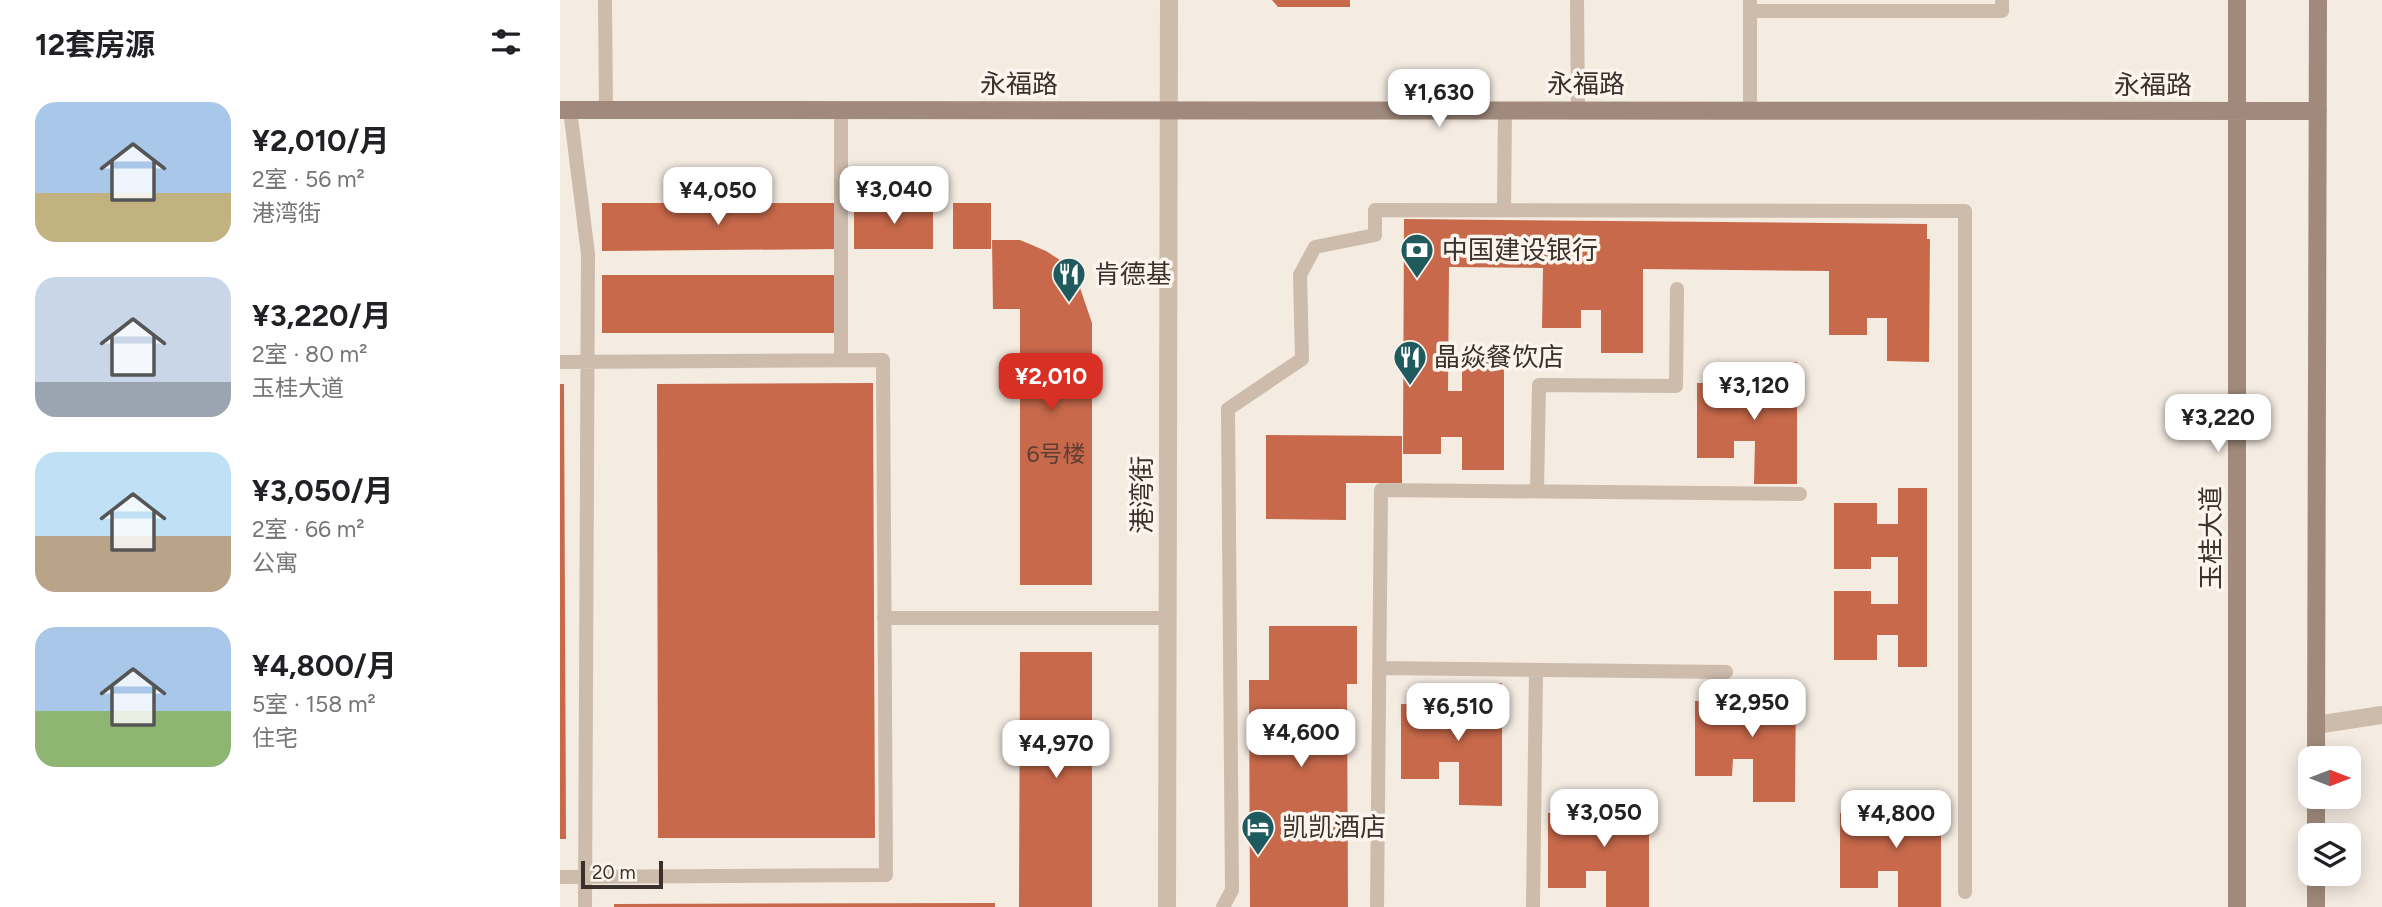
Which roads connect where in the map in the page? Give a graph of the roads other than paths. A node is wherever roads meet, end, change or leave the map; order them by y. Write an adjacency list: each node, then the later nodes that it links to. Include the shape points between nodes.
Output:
1 (605, 0): 9 (lane)
2 (1169, 0): 11 (street, 港湾街)
3 (1577, 0): 13 (lane)
4 (2002, 0): 7 (lane, via 2002,11)
5 (2237, 0): 15 (street, 玉桂大道)
6 (2318, 0): 16 (street)
7 (1750, 6): 14 (lane)
8 (565, 110): 9 (street, 永福路); 21 (lane, via 588,254)
9 (606, 110): 10 (street, 永福路)
10 (841, 110): 11 (street, 永福路); 19 (lane)
11 (1169, 110): 12 (street, 永福路); 25 (street, 港湾街)
12 (1505, 110): 13 (street, 永福路); 17 (lane)
13 (1578, 110): 14 (street, 永福路)
14 (1750, 111): 15 (street, 永福路)
15 (2237, 111): 16 (street, 永福路); 41 (street, 玉桂大道)
16 (2318, 111): 30 (street)
17 (1504, 210): 35 (lane, via 1965,211); 38 (lane, via 1375,210 1375,235 1315,247 1300,275 1302,359 1228,409 1231,890)
18 (1677, 289): 22 (lane, via 1676,387 1539,385)
19 (841, 360): 21 (lane); 24 (lane, via 883,360)
20 (560, 362): 21 (lane)
21 (588, 362): 33 (lane)
22 (1537, 491): 23 (lane); 26 (lane, via 1381,490)
23 (1800, 494)
24 (884, 618): 25 (lane); 33 (lane, via 886,875)
25 (1168, 618): 37 (street, 港湾街)
26 (1380, 668): 27 (lane); 39 (lane)
27 (1536, 670): 28 (lane); 40 (lane)
28 (1726, 672)
29 (2382, 715): 30 (street)
30 (2316, 725): 31 (street)
31 (2316, 746)
32 (560, 877): 33 (lane)
33 (585, 877): 36 (lane)
34 (2316, 886): 42 (street)
35 (1965, 892)
36 (585, 907)
37 (1167, 907)
38 (1223, 907)
39 (1377, 907)
40 (1533, 907)
41 (2237, 907)
42 (2316, 907)

